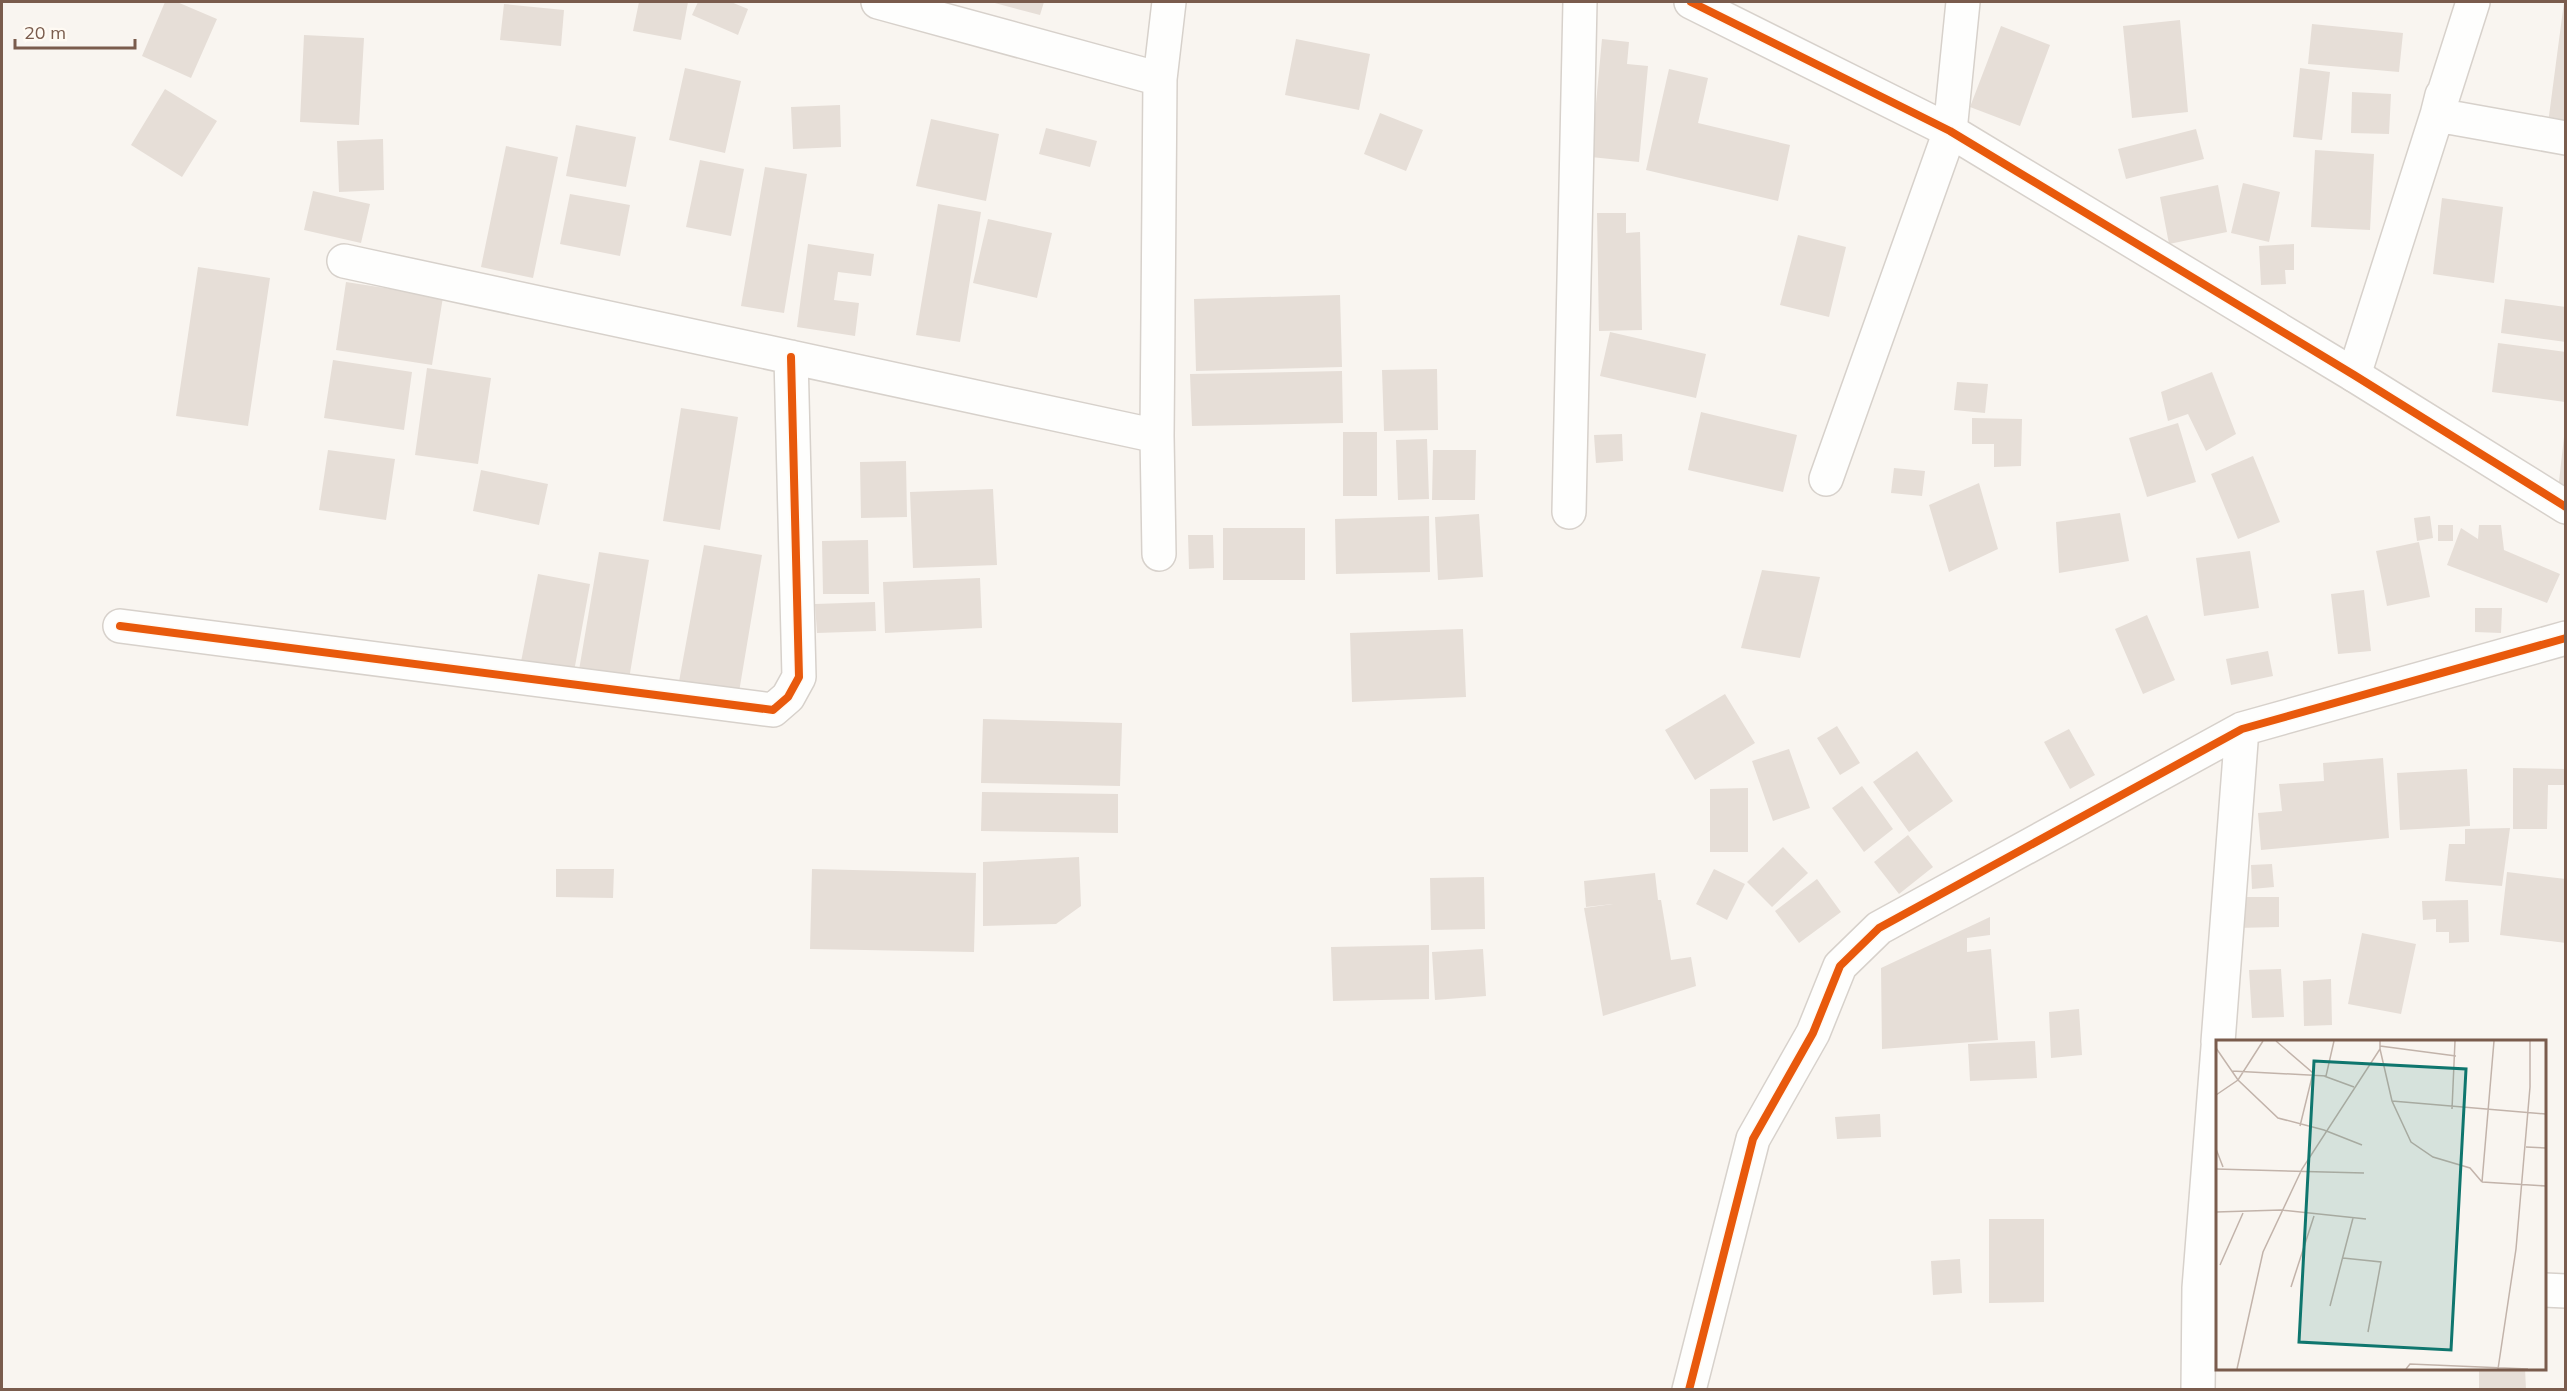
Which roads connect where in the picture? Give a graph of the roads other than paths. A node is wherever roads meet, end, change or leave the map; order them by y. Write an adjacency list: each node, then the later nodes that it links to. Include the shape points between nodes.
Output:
1 (878, 2): 8 (street)
2 (1169, 2): 8 (street)
3 (1580, 2): 18 (street)
4 (1691, 2): 10 (street)
5 (1963, 2): 10 (street)
6 (2463, 2): 9 (street)
7 (2473, 2): 9 (street)
8 (1160, 79): 15 (street)
9 (2437, 115): 11 (street); 14 (street)
10 (1950, 131): 14 (street); 16 (street)
11 (2565, 138)
12 (344, 261): 13 (street)
13 (791, 357): 15 (street); 20 (street, via 800,677 789,697 773,710)
14 (2354, 375): 17 (street)
15 (1157, 436): 19 (street)
16 (1826, 479)
17 (2565, 507)
18 (1569, 512)
19 (1159, 554)
20 (120, 626)
21 (2565, 638): 22 (street)
22 (2241, 729): 23 (street); 28 (street, via 1879,928 1840,966 1813,1033 1753,1139)
23 (2218, 1040)
24 (2216, 1074): 25 (street)
25 (2208, 1288): 29 (street)
26 (2546, 1290): 27 (street)
27 (2565, 1291)
28 (1689, 1389)
29 (2198, 1389)

